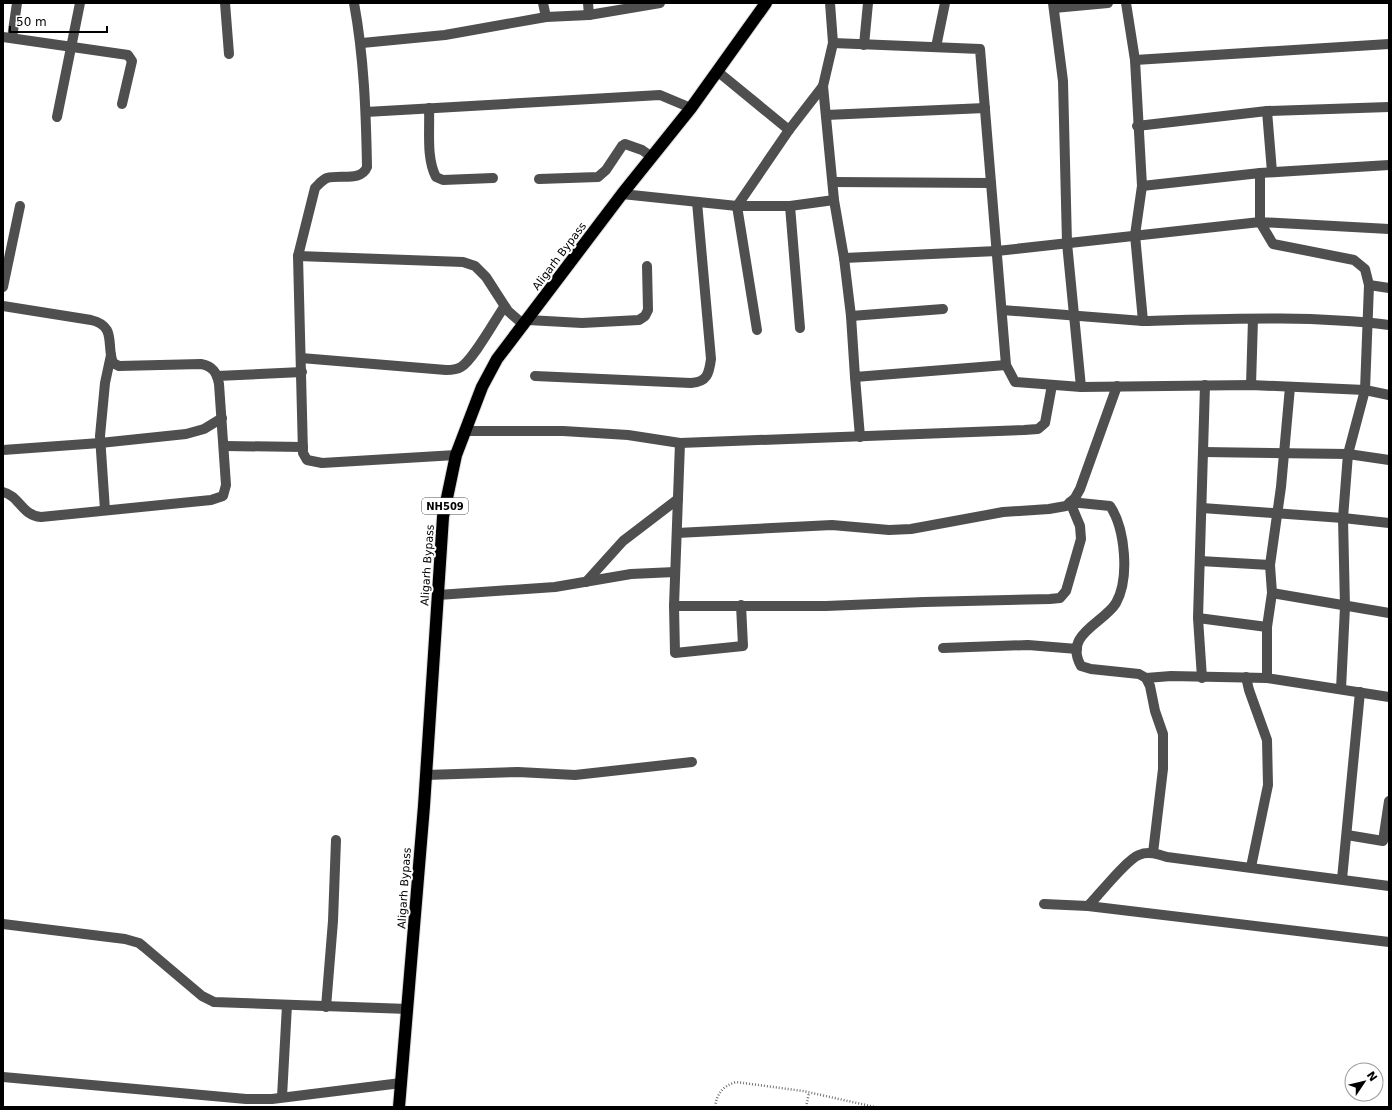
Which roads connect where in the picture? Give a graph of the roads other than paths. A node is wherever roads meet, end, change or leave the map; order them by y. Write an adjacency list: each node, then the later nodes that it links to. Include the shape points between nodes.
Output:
1 (17, 3): 17 (street)
2 (80, 3): 23 (street)
3 (225, 3): 24 (street)
4 (354, 3): 19 (street)
5 (543, 3): 16 (street)
6 (588, 3): 15 (street)
7 (660, 3): 15 (street)
8 (766, 3): 26 (highway, Aligarh Bypass / NH509)
9 (830, 3): 18 (street)
10 (868, 3): 21 (street)
11 (945, 3): 22 (street)
12 (1108, 3): 14 (street)
13 (1126, 3): 25 (street)
14 (1054, 5): 57 (street, via 1063,81)
15 (589, 15): 16 (street)
16 (546, 17): 19 (street, via 445,35)
17 (8, 38): 23 (street)
18 (833, 42): 21 (street); 27 (street)
19 (362, 43): 34 (street)
20 (1389, 44): 25 (street)
21 (864, 45): 22 (street)
22 (936, 47): 32 (street, via 980,49)
23 (72, 48): 28 (street, via 125,54 131,58); 36 (street)
24 (229, 54)
25 (1135, 60): 37 (street)
26 (717, 71): 31 (highway, Aligarh Bypass / NH509); 38 (street)
27 (823, 86): 35 (street); 38 (street)
28 (122, 104)
29 (1389, 107): 33 (street)
30 (429, 108): 31 (street, via 660,95); 34 (street); 43 (street, via 430,156 436,177 442,180)
31 (691, 108): 39 (highway, Aligarh Bypass / NH509)
32 (985, 108): 35 (street); 46 (street)
33 (1267, 111): 37 (street); 41 (street)
34 (366, 112): 59 (street, via 365,172 360,175 328,178 315,188)
35 (826, 115): 45 (street)
36 (57, 117)
37 (1138, 126): 47 (street)
38 (789, 130): 52 (street)
39 (647, 154): 44 (street, via 628,145 622,146 606,170 598,177); 48 (highway, Aligarh Bypass / NH509)
40 (1389, 165): 41 (street)
41 (1272, 172): 42 (street)
42 (1260, 173): 47 (street); 54 (street)
43 (493, 178)
44 (539, 178)
45 (833, 182): 46 (street); 49 (street)
46 (991, 183): 58 (street)
47 (1142, 186): 56 (street)
48 (622, 194): 50 (street); 73 (highway, Aligarh Bypass / NH509)
49 (834, 200): 53 (street); 60 (street)
50 (696, 202): 52 (street); 83 (street, via 711,360 710,373 706,378 691,383)
51 (20, 206): 63 (street)
52 (737, 206): 53 (street); 77 (street)
53 (790, 206): 76 (street)
54 (1260, 222): 55 (street); 56 (street); 62 (street, via 1272,244 1354,260 1365,269)
55 (1389, 229)
56 (1135, 235): 57 (street); 72 (street)
57 (1067, 243): 58 (street); 69 (street)
58 (997, 251): 60 (street); 68 (street)
59 (298, 256): 66 (street, via 463,262 475,266 486,277); 79 (street)
60 (844, 258): 70 (street)
61 (647, 266): 73 (street, via 648,310 639,320 582,323)
62 (1369, 286): 64 (street); 74 (street)
63 (3, 287)
64 (1389, 288)
65 (3, 306): 78 (street, via 97,321 109,333)
66 (506, 309): 73 (street); 79 (street, via 470,358 455,369)
67 (943, 309): 70 (street)
68 (1002, 310): 69 (street); 80 (street)
69 (1074, 314): 72 (street); 89 (street)
70 (851, 316): 84 (street)
71 (1252, 319): 72 (street); 74 (street); 85 (street)
72 (1143, 321)
73 (523, 322): 94 (highway, Aligarh Bypass / NH509, via 497,359 482,387)
74 (1368, 322): 75 (street); 91 (street)
75 (1389, 325)
76 (800, 328)
77 (757, 330)
78 (112, 355): 82 (street, via 113,362 119,366 201,364 208,365); 96 (street, via 105,383)
79 (302, 358): 81 (street)
80 (1006, 365): 84 (street); 86 (street, via 1015,382)
81 (302, 372): 82 (street); 99 (street)
82 (217, 376): 93 (street)
83 (535, 376)
84 (855, 377): 95 (street)
85 (1251, 384): 87 (street); 90 (street)
86 (1052, 385): 89 (street); 95 (street, via 1048,417 1038,429)
87 (1206, 385): 88 (street); 101 (street)
88 (1117, 386): 89 (street); 108 (street, via 1080,489)
89 (1081, 387)
90 (1290, 387): 91 (street); 102 (street)
91 (1365, 390): 92 (street); 103 (street)
92 (1389, 395)
93 (222, 418): 96 (street, via 204,429 192,432); 98 (street)
94 (465, 431): 97 (street, via 562,431 628,435); 104 (highway, Aligarh Bypass / NH509)
95 (860, 437): 97 (street)
96 (100, 443): 100 (street); 110 (street)
97 (680, 443): 107 (street)
98 (225, 446): 99 (street); 110 (street, via 226,485 223,496 211,500)
99 (303, 447): 104 (street, via 307,460 322,463)
100 (3, 450)
101 (1203, 452): 102 (street); 109 (street)
102 (1284, 454): 103 (street); 111 (street)
103 (1348, 454): 105 (street); 112 (street)
104 (456, 455): 120 (highway, Aligarh Bypass / NH509, via 443,517)
105 (1389, 460)
106 (3, 492): 110 (street, via 12,497 28,514 35,516)
107 (678, 499): 114 (street); 118 (street, via 622,541)
108 (1070, 502): 114 (street, via 1066,506 1049,509 1003,512 911,529 889,530 832,525); 121 (street, via 1080,526 1081,539 1066,591 1060,598 826,606); 128 (street, via 1110,506 1122,534 1124,562 1122,585 1116,602 1086,630)
109 (1202, 508): 111 (street); 115 (street)
110 (105, 510)
111 (1276, 513): 112 (street); 116 (street)
112 (1343, 518): 113 (street); 123 (street)
113 (1389, 523)
114 (677, 533): 117 (street)
115 (1200, 561): 116 (street); 125 (street)
116 (1270, 565): 119 (street)
117 (675, 572): 118 (street, via 631,574); 122 (street)
118 (586, 582): 120 (street, via 555,587)
119 (1272, 593): 123 (street); 126 (street)
120 (438, 595): 137 (highway, Aligarh Bypass / NH509)
121 (741, 605): 122 (street); 122 (street, via 743,646 676,653)
122 (674, 606)
123 (1345, 607): 124 (street); 133 (street)
124 (1389, 613)
125 (1198, 618): 126 (street); 131 (street)
126 (1267, 627): 132 (street)
127 (943, 648): 128 (street, via 1028,645)
128 (1077, 649): 130 (street, via 1077,659 1081,666 1139,674)
129 (1246, 677): 131 (street); 132 (street); 142 (street, via 1267,740 1268,785)
130 (1146, 678): 131 (street); 141 (street, via 1163,734 1163,769)
131 (1202, 678)
132 (1267, 678): 133 (street)
133 (1341, 689): 134 (street)
134 (1360, 692): 135 (street); 139 (street)
135 (1389, 697)
136 (692, 762): 137 (street, via 574,775 518,772)
137 (426, 775): 151 (highway, Aligarh Bypass / NH509)
138 (1389, 801): 139 (street, via 1383,841)
139 (1347, 835): 143 (street)
140 (336, 840): 150 (street)
141 (1152, 853): 142 (street); 146 (street, via 1138,855)
142 (1251, 867): 143 (street)
143 (1342, 880): 144 (street)
144 (1389, 886)
145 (1044, 904): 146 (street)
146 (1088, 906): 148 (street)
147 (3, 924): 149 (street, via 131,941 144,947 202,996 214,1002)
148 (1389, 942)
149 (287, 1005): 150 (street); 154 (street)
150 (326, 1007): 151 (street)
151 (397, 1008): 153 (highway, Aligarh Bypass / NH509)
152 (3, 1077): 154 (street, via 246,1099)
153 (401, 1083): 154 (street); 155 (highway, Aligarh Bypass / NH509)
154 (282, 1097)
155 (399, 1107)

